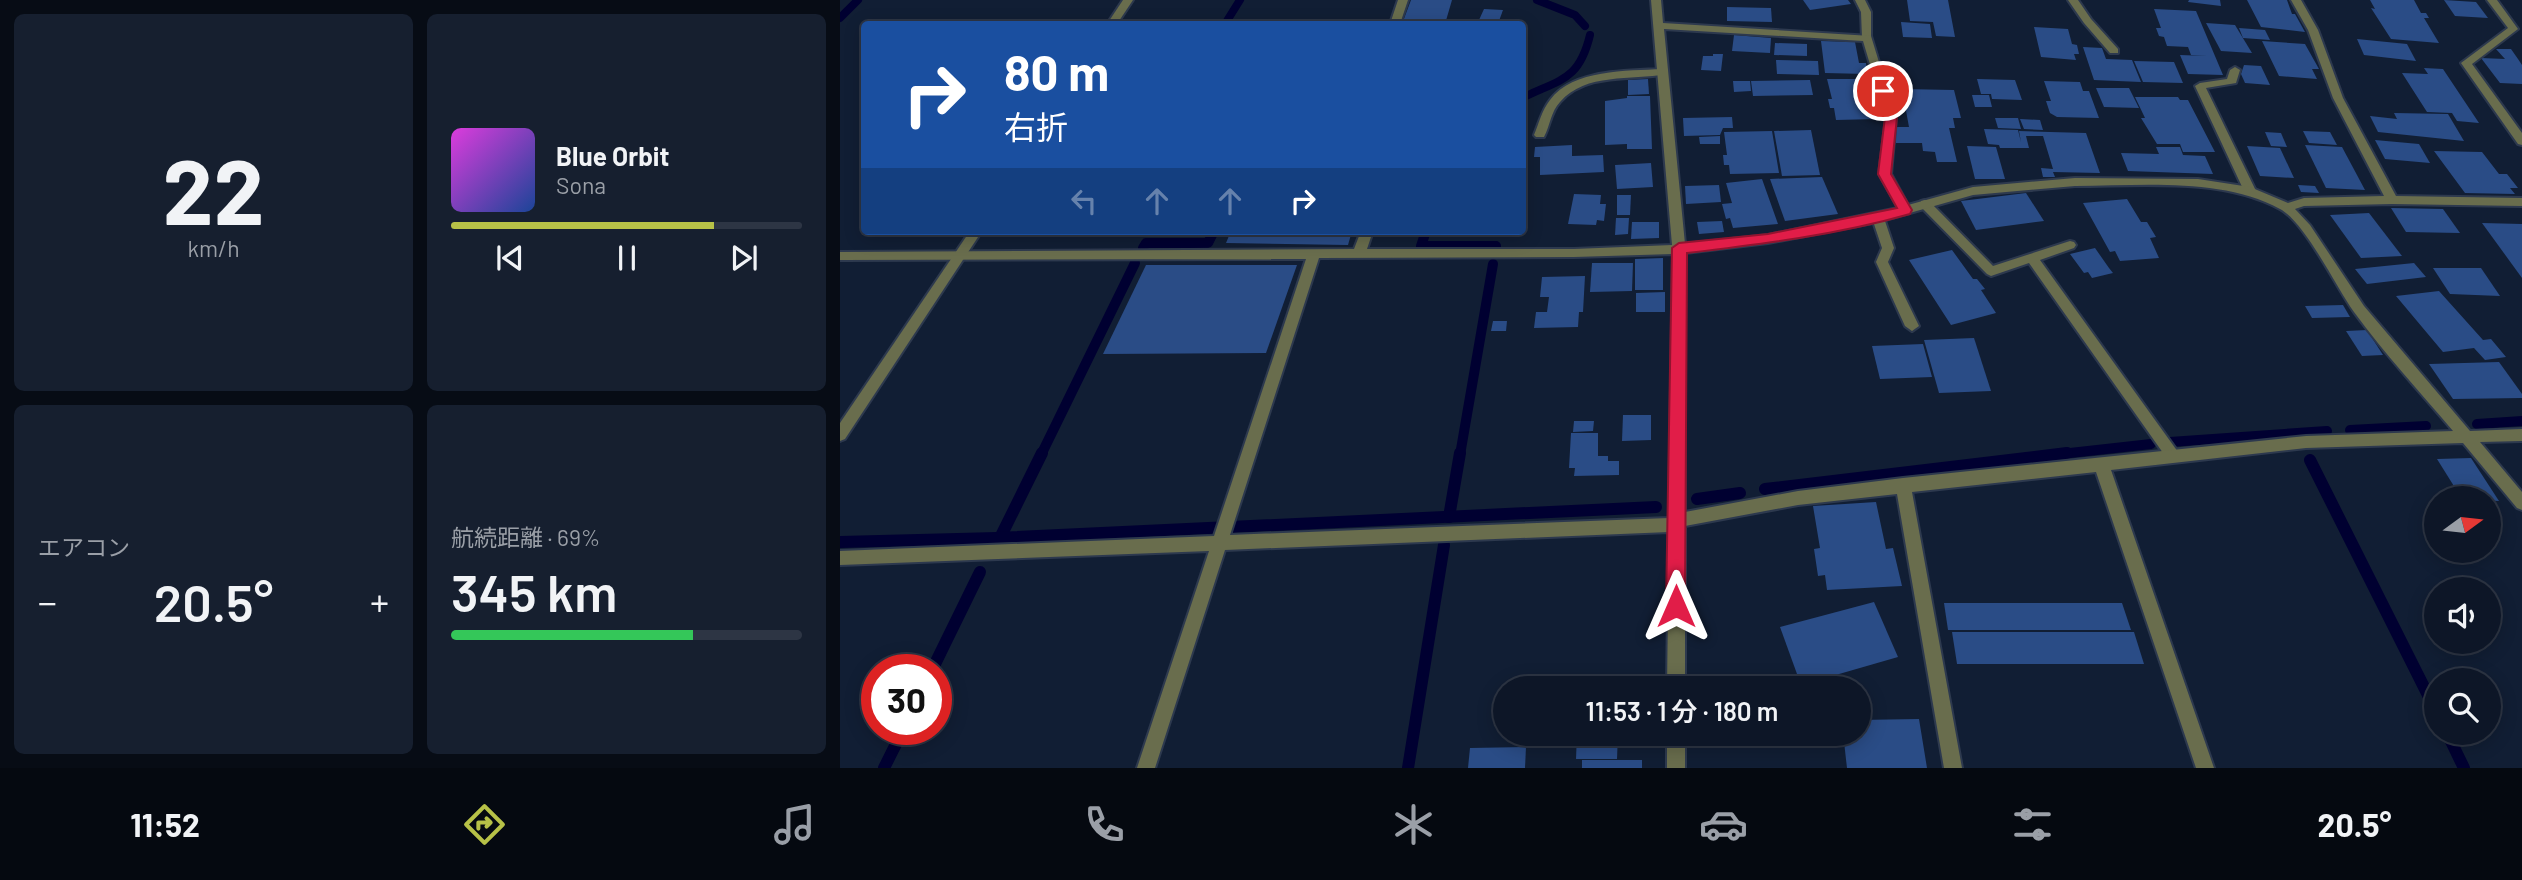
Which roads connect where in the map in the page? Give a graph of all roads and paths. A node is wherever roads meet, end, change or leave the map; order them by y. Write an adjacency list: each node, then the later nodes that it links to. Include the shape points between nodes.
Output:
1 (1128, 0): 8 (street)
2 (1403, 0): 9 (street)
3 (1656, 0): 10 (street)
4 (1860, 0): 11 (street, via 1866,12)
5 (2073, 0): 12 (street)
6 (2296, 0): 18 (street, via 2313,30 2338,98)
7 (2492, 0): 16 (street, via 2513,29 2466,63)
8 (1114, 21)
9 (1396, 21)
10 (1657, 26): 11 (street); 14 (street)
11 (1867, 38): 22 (street, via 1891,117 1885,174)
12 (2114, 51)
13 (2235, 71): 17 (street, via 2232,81 2200,86)
14 (1662, 72): 15 (street, via 1618,74 1570,89 1555,100); 27 (street)
15 (1540, 135)
16 (2522, 141)
17 (2250, 191): 20 (street, via 2198,183 2075,182 1973,191); 21 (street)
18 (2392, 200): 19 (street); 21 (street, via 2304,202)
19 (2522, 202)
20 (1925, 204): 22 (street); 32 (street, via 1991,271)
21 (2287, 207): 36 (street, via 2359,309)
22 (1905, 210): 23 (street)
23 (1878, 218): 27 (street, via 1768,239); 33 (street, via 1888,248 1882,262)
24 (973, 235): 31 (street)
25 (1366, 235): 29 (street)
26 (2070, 245): 32 (street)
27 (1679, 248): 29 (street); 41 (street)
28 (1314, 254): 29 (street); 31 (street); 42 (street)
29 (1359, 254)
30 (840, 256): 31 (street)
31 (960, 256): 34 (street)
32 (2032, 258): 37 (street)
33 (1912, 326)
34 (840, 435)
35 (2522, 435): 36 (street)
36 (2468, 438): 37 (street, via 2306,442); 40 (street)
37 (2173, 456): 38 (street)
38 (2101, 464): 39 (street); 49 (street)
39 (1903, 485): 41 (street, via 1798,498); 48 (street)
40 (2522, 503)
41 (1676, 523): 42 (street); 44 (street)
42 (1221, 540): 43 (street); 46 (street)
43 (840, 558)
44 (1676, 676)
45 (1676, 746): 47 (street)
46 (1146, 768)
47 (1676, 768)
48 (1953, 768)
49 (2205, 768)

